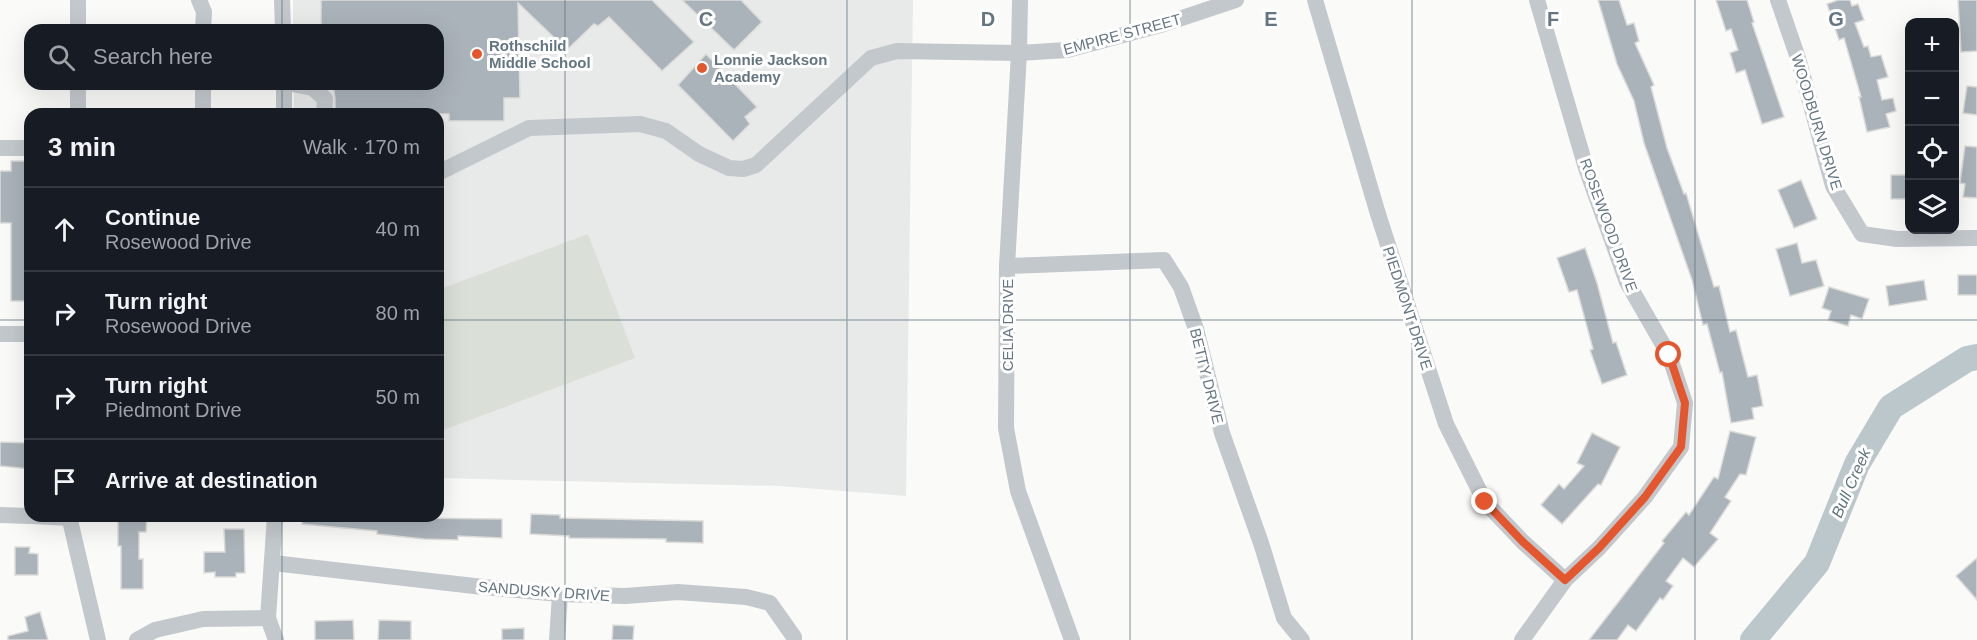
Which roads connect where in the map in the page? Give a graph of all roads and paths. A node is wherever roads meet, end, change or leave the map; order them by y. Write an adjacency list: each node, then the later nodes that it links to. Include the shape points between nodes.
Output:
1 (78, 0): 9 (street)
2 (199, 0): 10 (street)
3 (282, 0): 11 (street)
4 (1020, 0): 12 (street, CELIA DRIVE)
5 (1236, 0): 12 (street, EMPIRE STREET, via 1066,50)
6 (1315, 0): 33 (street, PIEDMONT DRIVE, via 1446,424 1485,502)
7 (1537, 0): 33 (street, ROSEWOOD DRIVE, via 1586,168 1627,282 1669,355 1685,403 1681,447 1645,497)
8 (1778, 0): 24 (street, WOODBURN DRIVE, via 1833,186 1862,234 1897,240)
9 (78, 24)
10 (204, 24)
11 (283, 24)
12 (1019, 53): 23 (street, EMPIRE STREET, via 897,51 871,58 756,165 743,169 729,168 699,154 666,131 640,124 529,128); 25 (street, CELIA DRIVE)
13 (78, 90): 17 (street)
14 (203, 90): 18 (street)
15 (284, 90): 19 (street)
16 (315, 90): 20 (street, via 325,99)
17 (78, 108)
18 (203, 108)
19 (284, 108)
20 (324, 108)
21 (0, 148): 22 (street)
22 (24, 148)
23 (444, 170)
24 (1977, 238)
25 (1007, 266): 41 (street, CELIA DRIVE, via 1006,428 1018,491); 42 (street, BETTY DRIVE, via 1164,260 1180,287 1196,329 1222,434 1262,543 1284,618)
26 (0, 334): 27 (street)
27 (24, 334)
28 (0, 514): 29 (street)
29 (24, 516)
30 (70, 522): 36 (street)
31 (275, 522): 32 (street)
32 (273, 563): 34 (street, SANDUSKY DRIVE); 35 (street)
33 (1565, 580): 43 (street, ROSEWOOD DRIVE)
34 (560, 594): 39 (street); 40 (street, SANDUSKY DRIVE, via 625,596 678,592 746,597 770,603)
35 (268, 618): 37 (street, via 203,619 155,630); 38 (street)
36 (98, 640)
37 (137, 640)
38 (276, 640)
39 (557, 640)
40 (795, 640)
41 (1072, 640)
42 (1302, 640)
43 (1522, 640)

